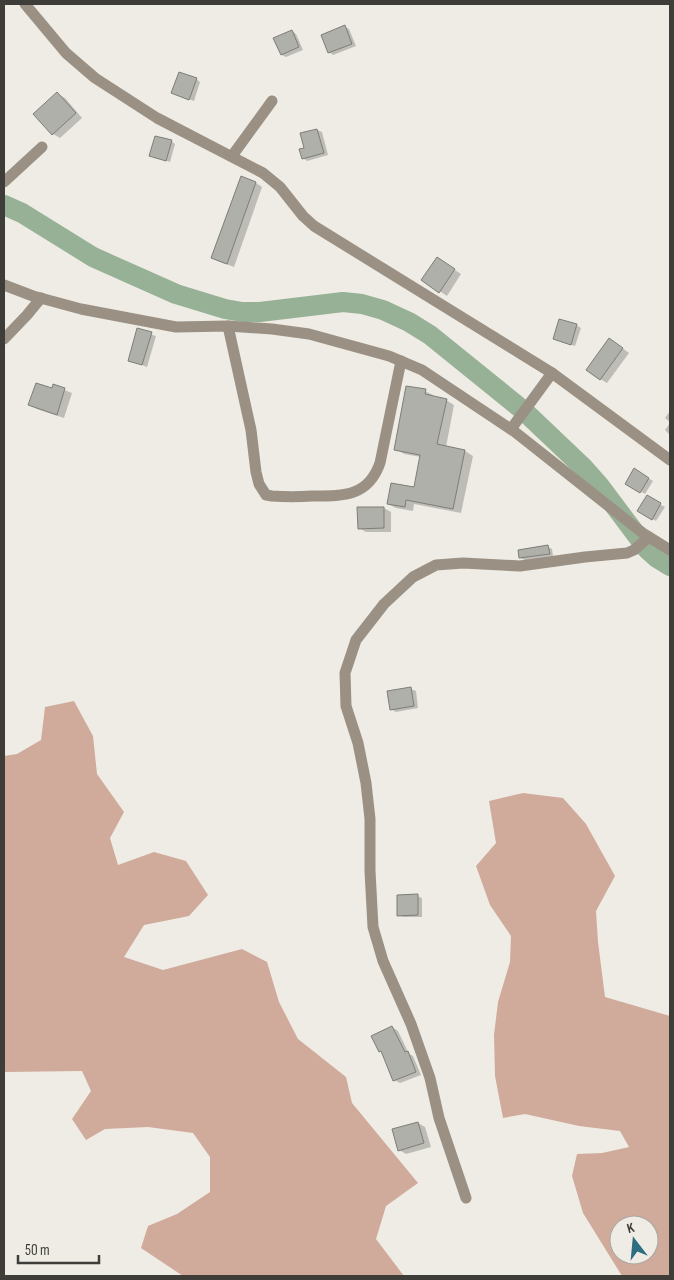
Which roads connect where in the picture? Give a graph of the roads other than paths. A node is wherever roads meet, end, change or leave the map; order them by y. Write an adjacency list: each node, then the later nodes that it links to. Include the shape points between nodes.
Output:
1 (25, 4): 4 (street, via 66,54 95,78 157,118)
2 (272, 100): 4 (street)
3 (42, 147): 5 (street)
4 (232, 156): 11 (street, via 263,173 280,187 314,226)
5 (4, 182)
6 (4, 285): 7 (street)
7 (41, 298): 8 (street, via 176,327); 9 (street)
8 (228, 326): 10 (street, via 309,334); 10 (street, via 251,430 256,472 266,495 342,496 367,486 380,464)
9 (4, 338)
10 (401, 361): 12 (street, via 422,370)
11 (552, 373): 12 (street); 13 (street)
12 (511, 429): 14 (street)
13 (670, 460)
14 (649, 537): 15 (street); 16 (street, via 627,553 520,566 436,565 413,577 384,604 356,640 345,673 346,706 358,743 369,810 373,927 383,961 430,1078 439,1118)
15 (670, 550)
16 (466, 1198)

